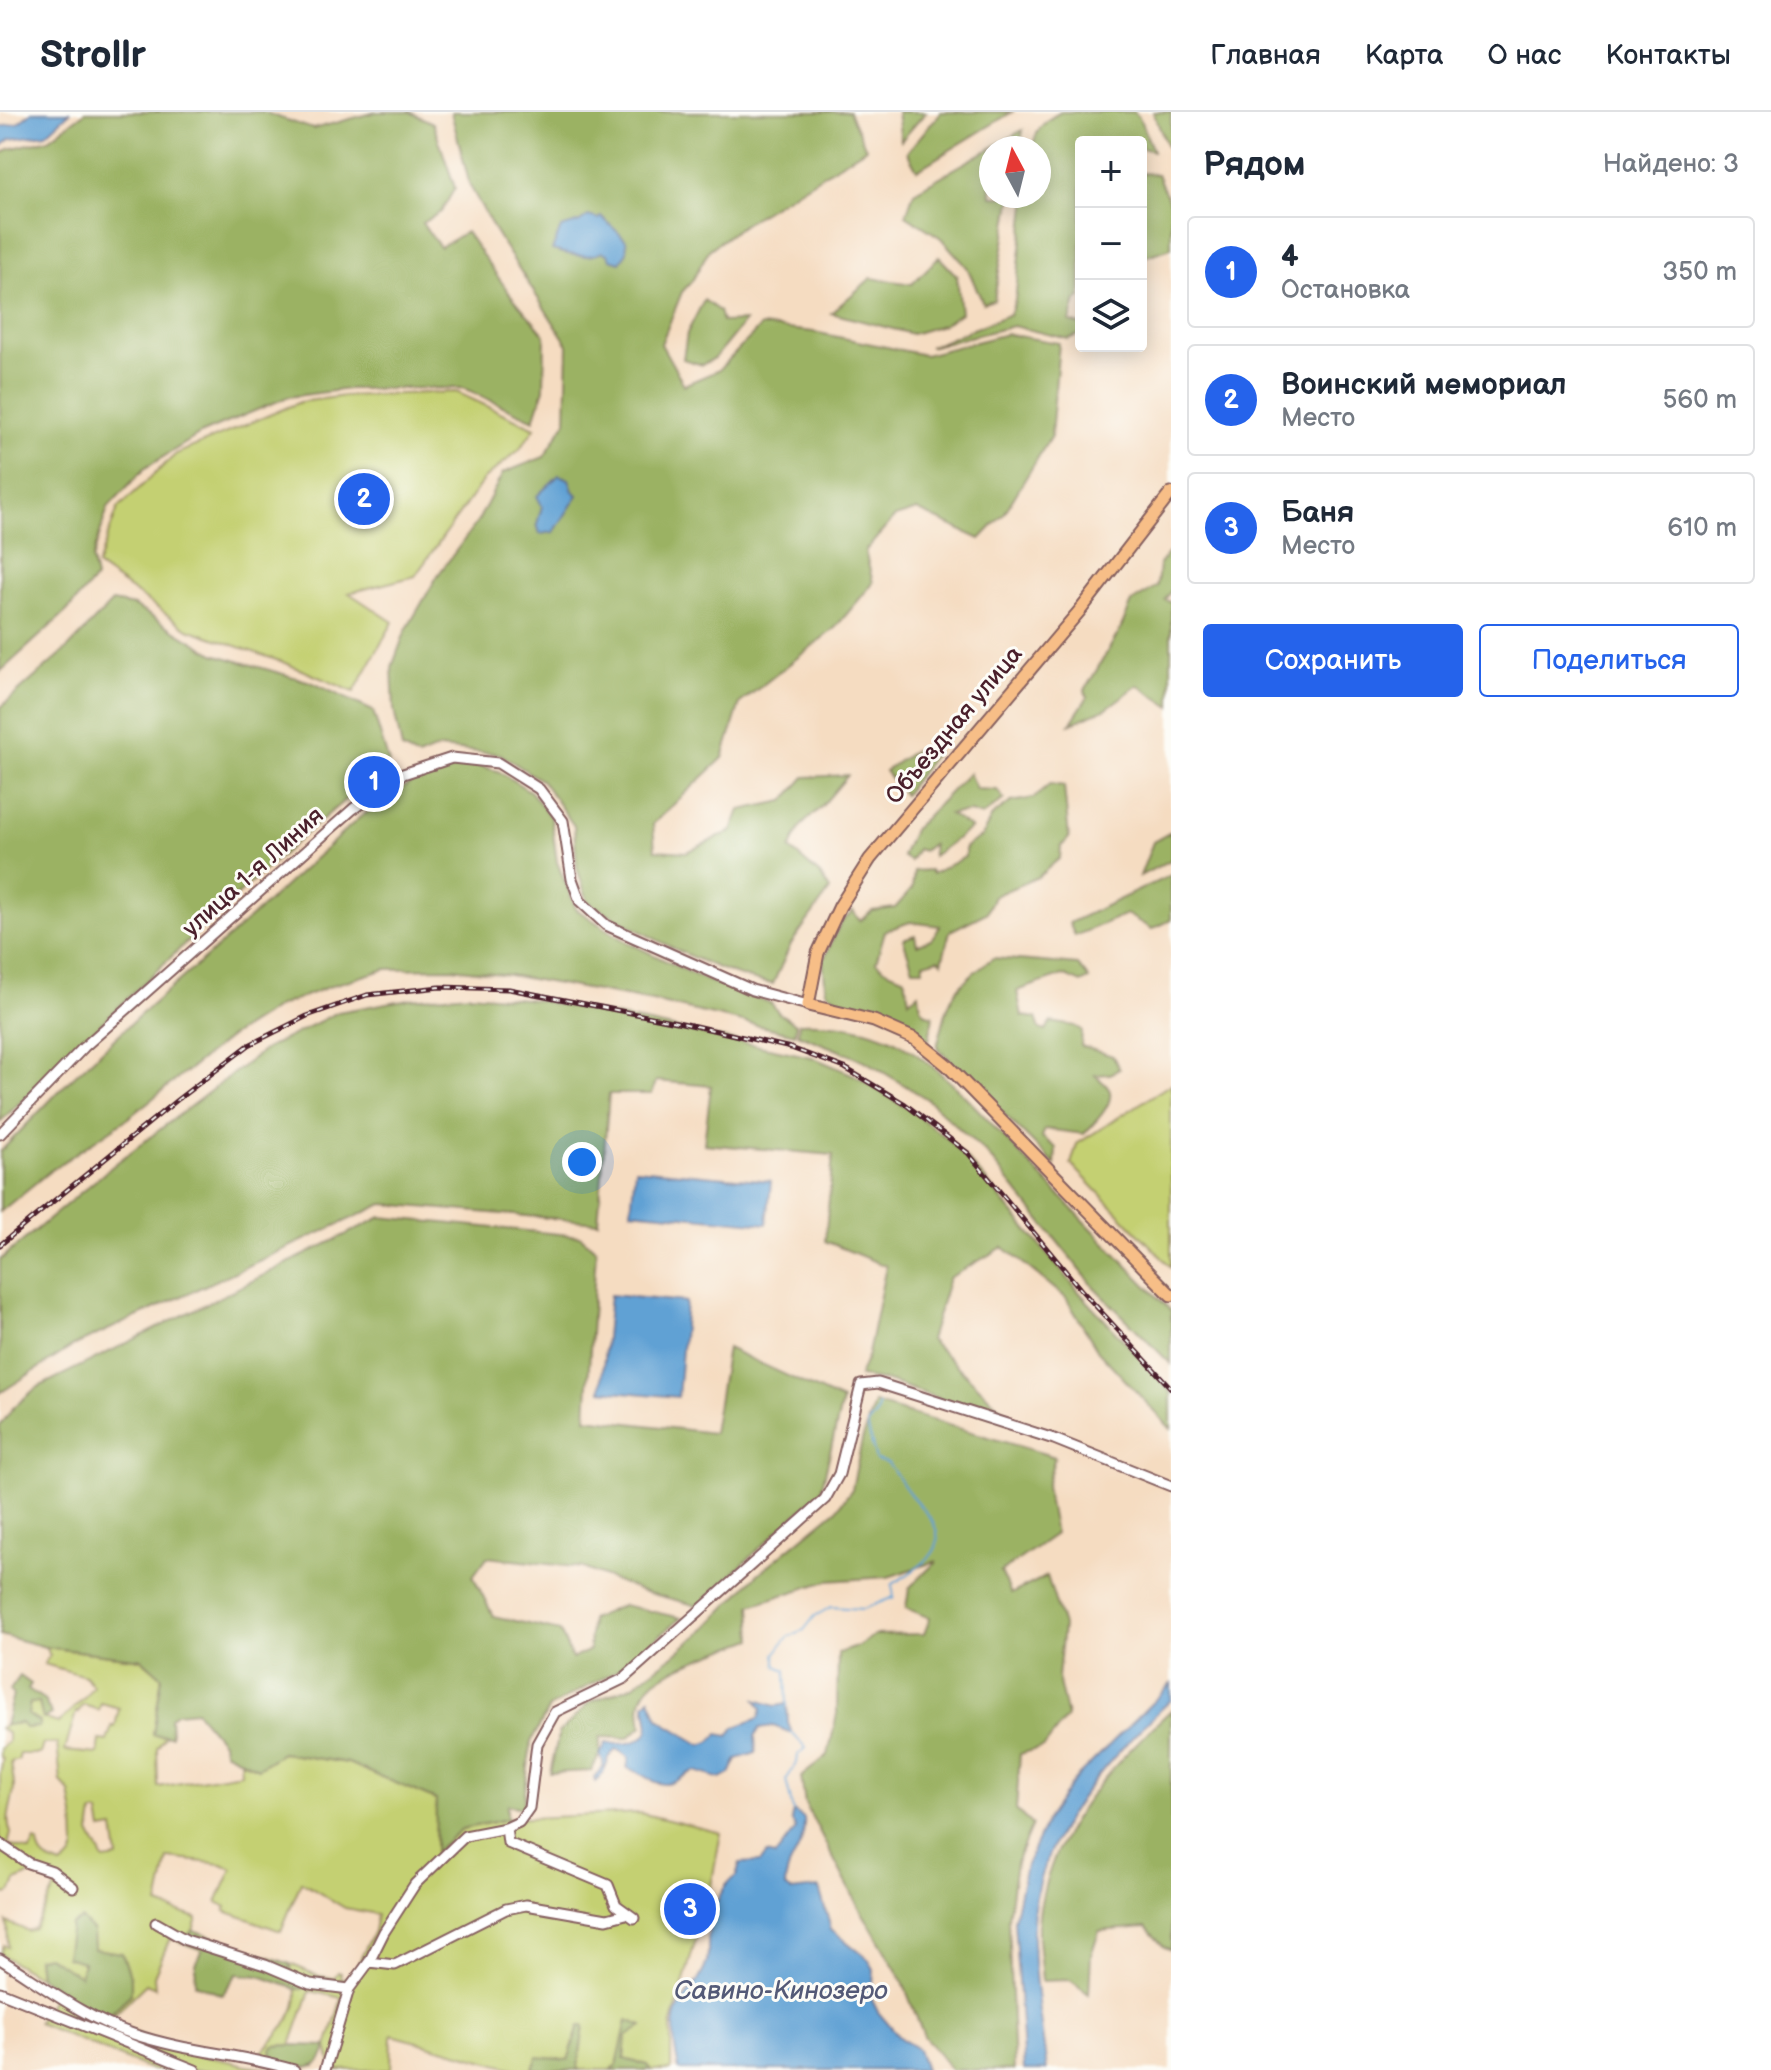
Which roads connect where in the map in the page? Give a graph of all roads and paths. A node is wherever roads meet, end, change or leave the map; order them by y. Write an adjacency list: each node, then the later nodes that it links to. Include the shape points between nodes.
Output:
1 (1171, 493): 2 (main road, Объездная улица, via 1082,608 870,859 818,953)
2 (808, 1005): 3 (street, улица 1-я Линия, via 752,990 606,925 580,901 563,821 539,789 498,763 452,758 400,775 353,809 84,1047); 4 (main road, via 874,1021 915,1039 958,1075)
3 (0, 1134)
4 (1171, 1295)
5 (1171, 1486): 6 (street, via 1054,1439 878,1383 861,1385 839,1474 825,1499 623,1679 555,1712 537,1744 529,1808 519,1822)
6 (506, 1828): 11 (street, via 465,1836 437,1861 415,1884); 11 (street, via 508,1843 608,1885 616,1905 630,1916 607,1919 526,1905 506,1909 395,1965)
7 (0, 1844): 8 (street)
8 (73, 1887)
9 (156, 1923): 12 (street, via 186,1940 310,1984)
10 (0, 1959): 15 (street, via 129,2033)
11 (369, 1962): 12 (street)
12 (349, 1989): 16 (street)
13 (0, 1992): 14 (street)
14 (195, 2070)
15 (294, 2070)
16 (325, 2070)

